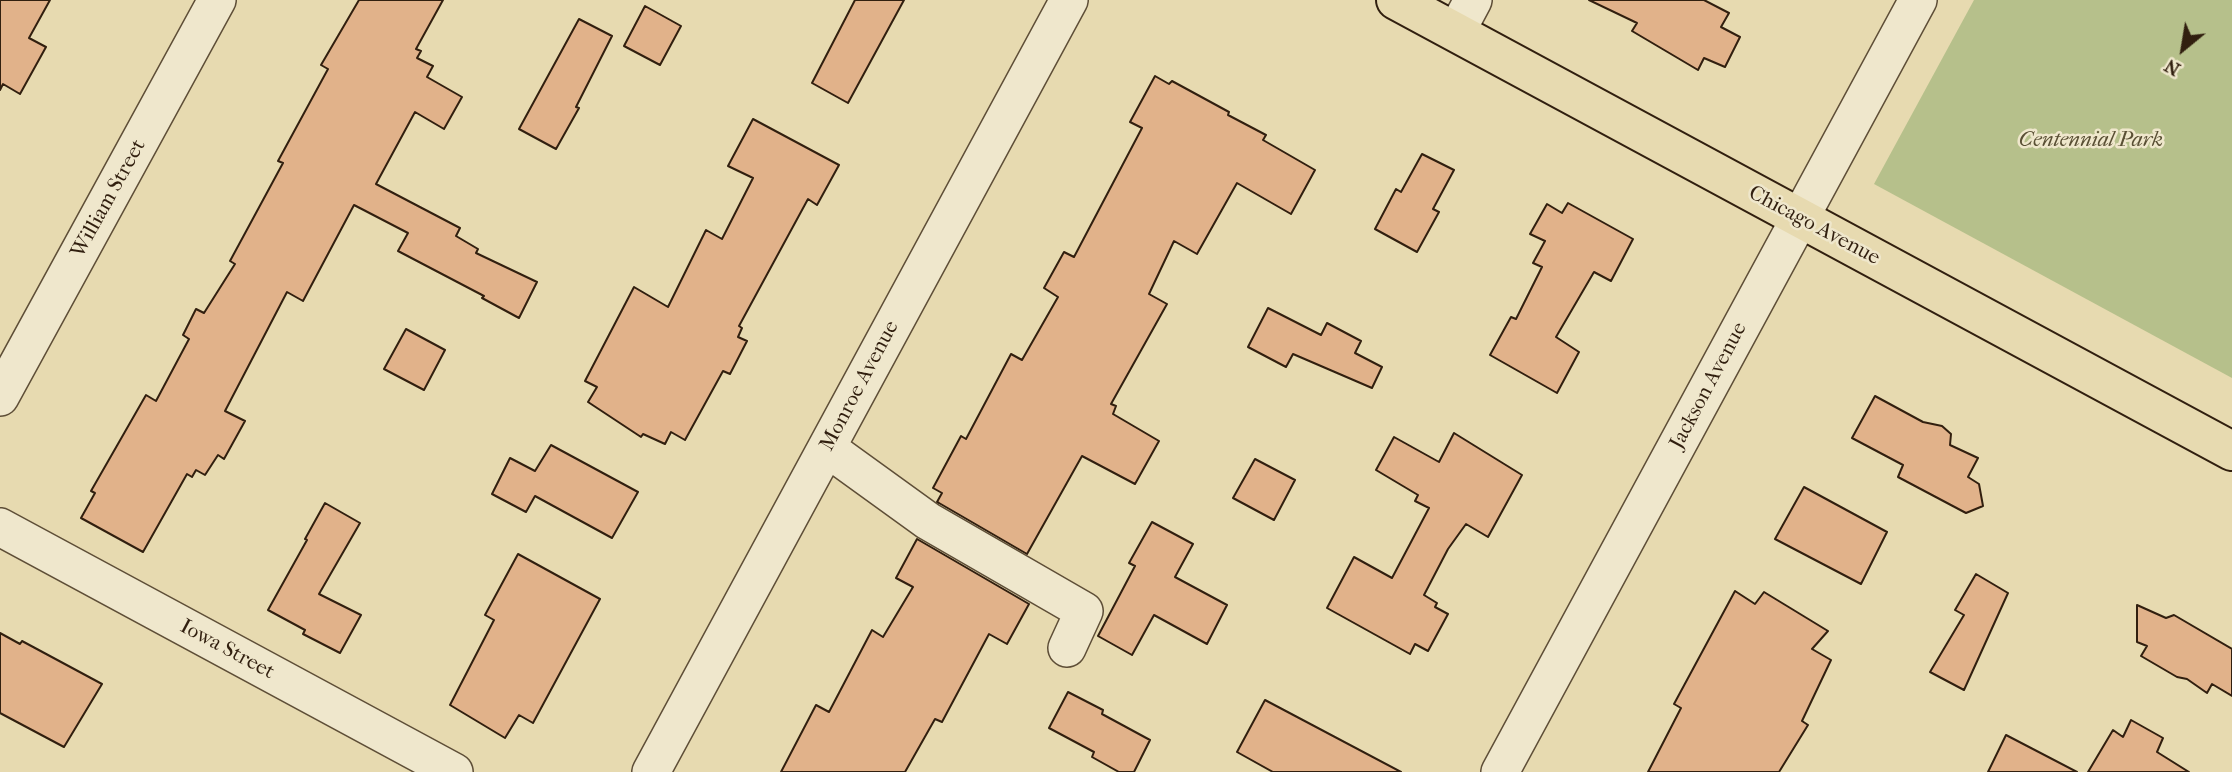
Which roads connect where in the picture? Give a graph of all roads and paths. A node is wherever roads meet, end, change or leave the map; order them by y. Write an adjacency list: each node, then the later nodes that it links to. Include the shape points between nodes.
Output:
1 (218, 0): 7 (street, William Street)
2 (1069, 0): 8 (street, Monroe Avenue)
3 (1396, 0): 5 (main road, Chicago Avenue)
4 (1918, 0): 6 (street, Jackson Avenue)
5 (1464, 16): 6 (main road, Chicago Avenue)
6 (1800, 218): 9 (main road, Chicago Avenue); 14 (street, Jackson Avenue)
7 (0, 397)
8 (827, 448): 11 (street, via 928,521 1083,611); 13 (street, Monroe Avenue)
9 (2232, 451)
10 (0, 527): 12 (street, Iowa Street)
11 (1067, 648)
12 (454, 772)
13 (651, 772)
14 (1500, 772)

